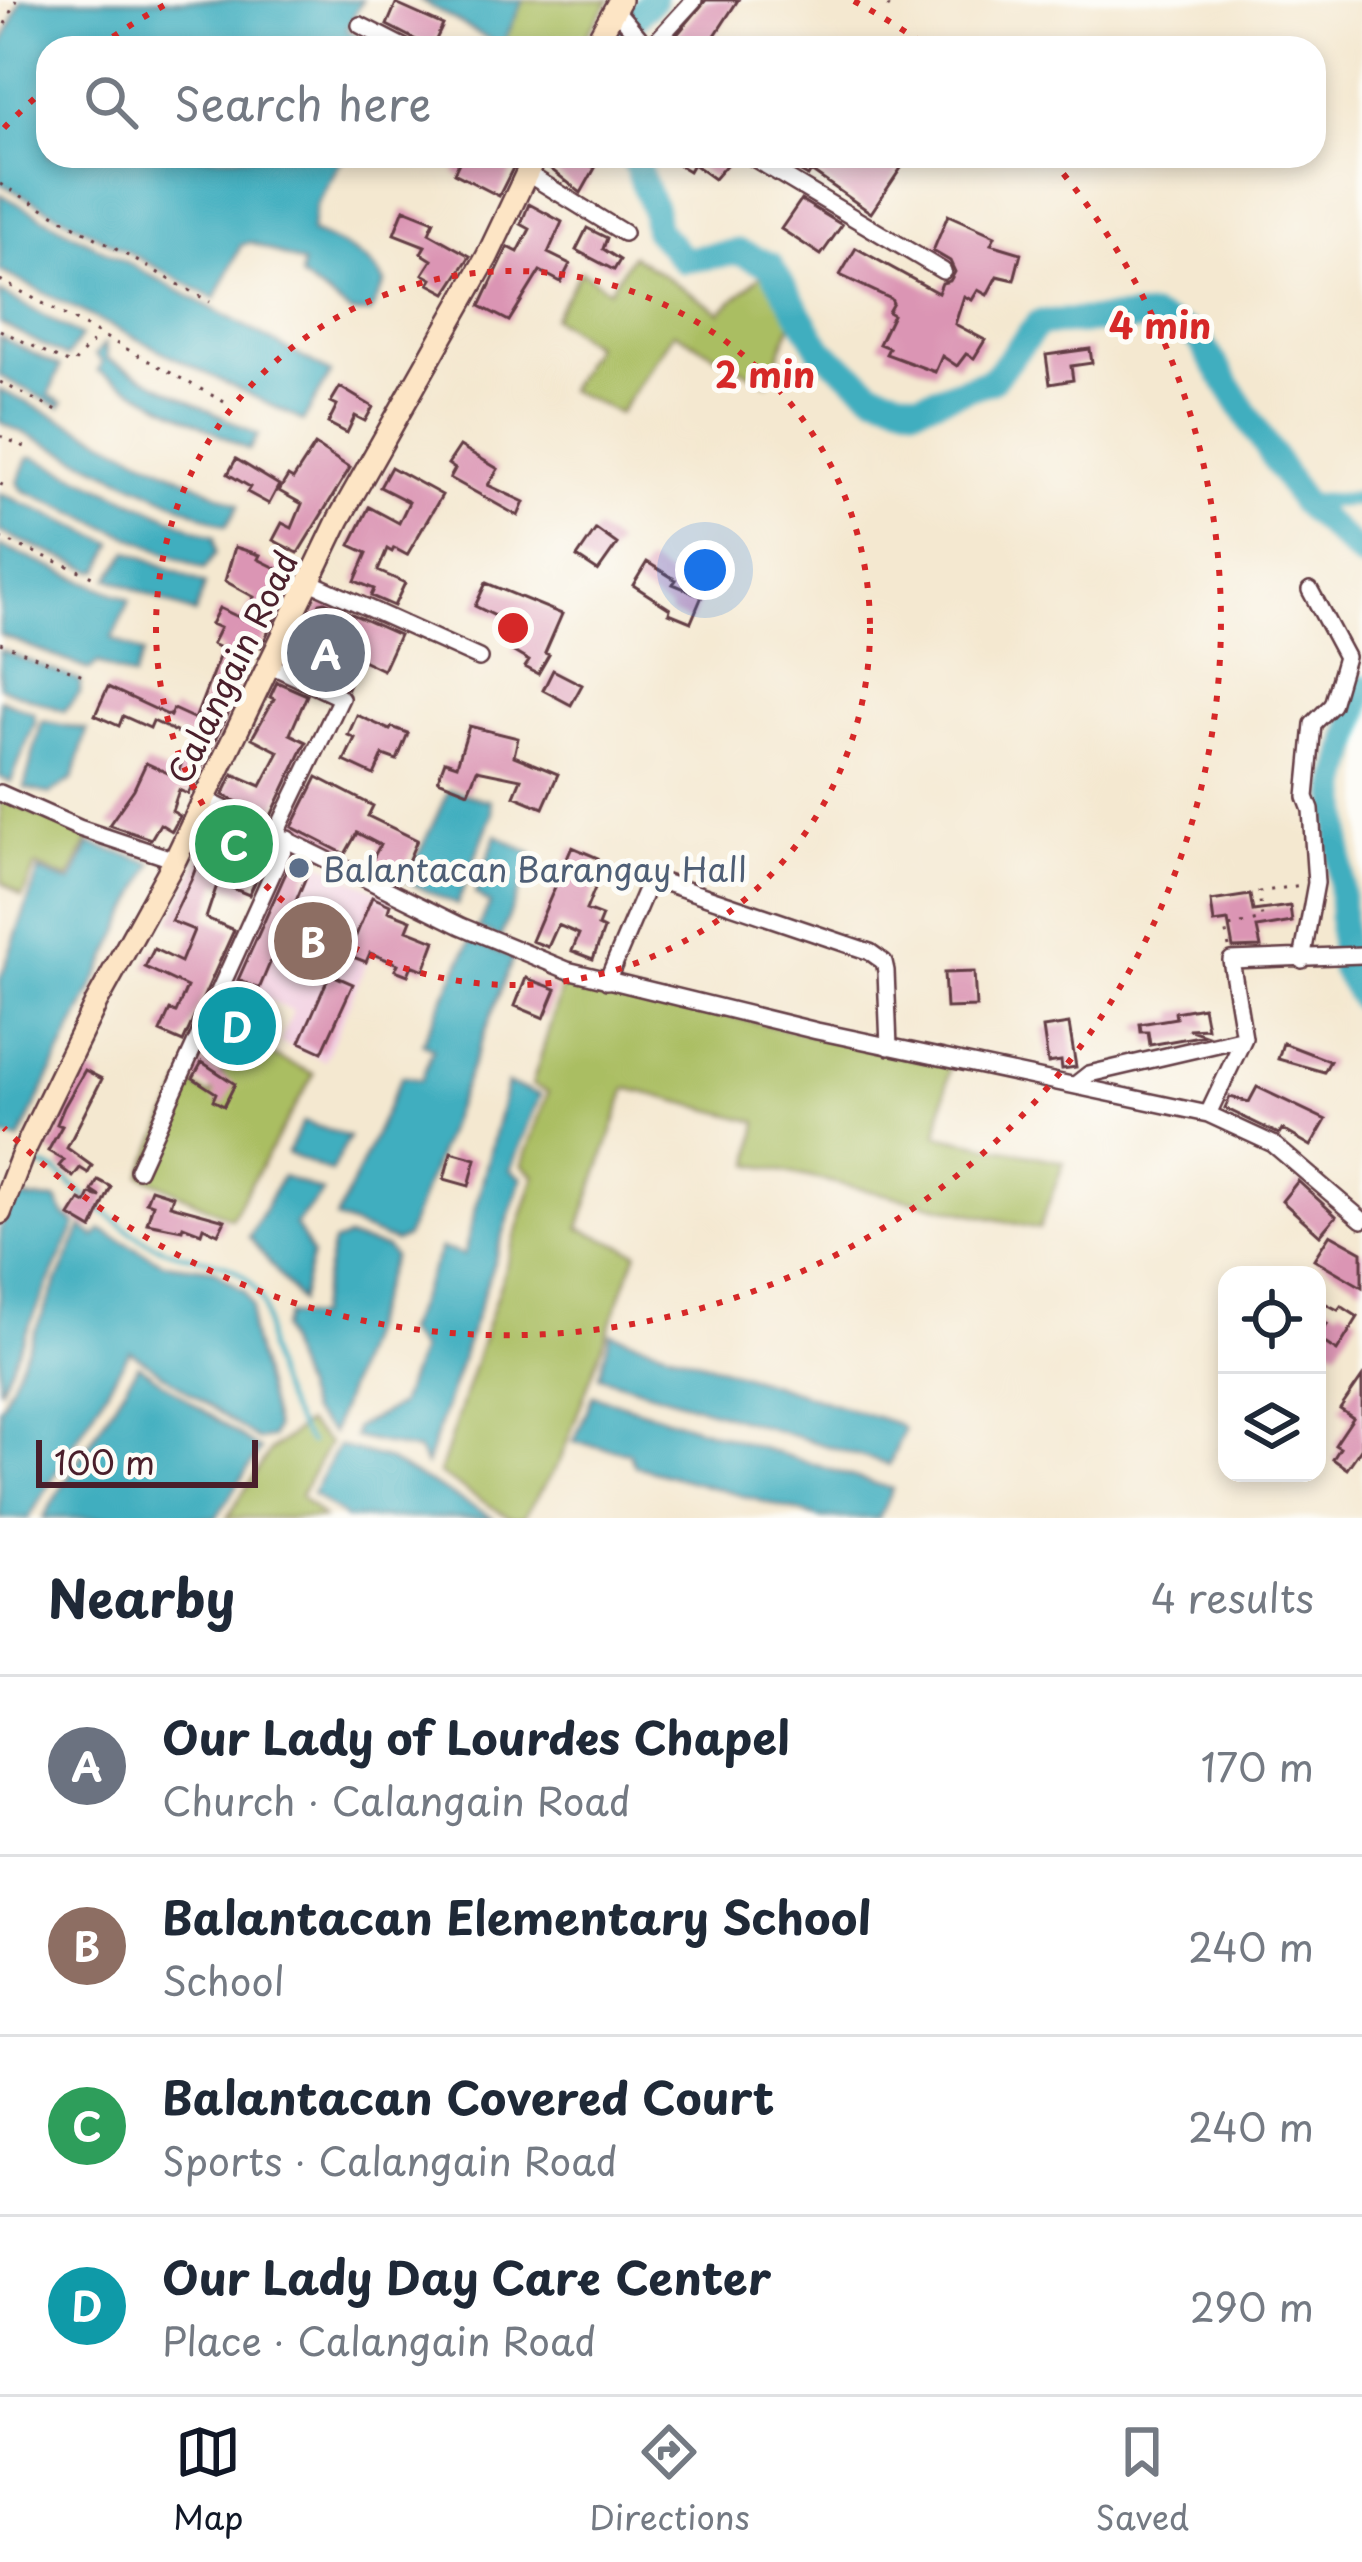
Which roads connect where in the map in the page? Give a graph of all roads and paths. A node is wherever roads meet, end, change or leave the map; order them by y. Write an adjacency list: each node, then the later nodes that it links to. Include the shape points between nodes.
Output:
1 (16, 0): 7 (path)
2 (694, 0): 11 (street)
3 (877, 0): 5 (path)
4 (619, 8): 9 (street); 10 (street)
5 (898, 12)
6 (360, 25): 8 (street)
7 (0, 35)
8 (382, 36)
9 (601, 36)
10 (640, 36)
11 (660, 36)
12 (531, 168): 31 (street, Calangain Road)
13 (536, 168): 16 (street)
14 (770, 168): 17 (street)
15 (0, 184): 19 (path)
16 (624, 233)
17 (943, 271)
18 (0, 280): 21 (path)
19 (210, 302)
20 (0, 330): 21 (path, via 72,365)
21 (99, 334): 23 (path)
22 (0, 382): 24 (path)
23 (228, 404)
24 (61, 413)
25 (0, 436): 26 (path)
26 (27, 448)
27 (0, 484): 28 (path)
28 (10, 488)
29 (0, 538): 30 (path)
30 (97, 578)
31 (308, 581): 34 (street); 35 (street, Calangain Road)
32 (1310, 590): 41 (street, via 1346,657 1332,705 1313,724 1306,797)
33 (0, 643): 36 (path)
34 (479, 658)
35 (268, 664): 38 (street, Calangain Road); 39 (street, via 341,698)
36 (83, 675)
37 (0, 793): 40 (street)
38 (204, 799): 39 (street); 40 (street, Calangain Road)
39 (282, 836): 45 (street, via 460,926); 50 (street)
40 (175, 860): 51 (street, Calangain Road, via 96,1003)
41 (1316, 883): 43 (path, via 1259,892 1262,920 1225,928); 44 (street)
42 (1362, 955): 44 (street)
43 (1231, 960): 44 (street); 46 (street)
44 (1302, 960)
45 (607, 980): 47 (street); 47 (street, via 647,887 663,882 884,962)
46 (1244, 1038): 48 (street, via 1089,1074); 49 (street)
47 (889, 1047): 48 (street)
48 (1075, 1085): 49 (street)
49 (1208, 1114): 52 (street, via 1273,1144)
50 (138, 1170)
51 (4, 1203)
52 (1362, 1220)

